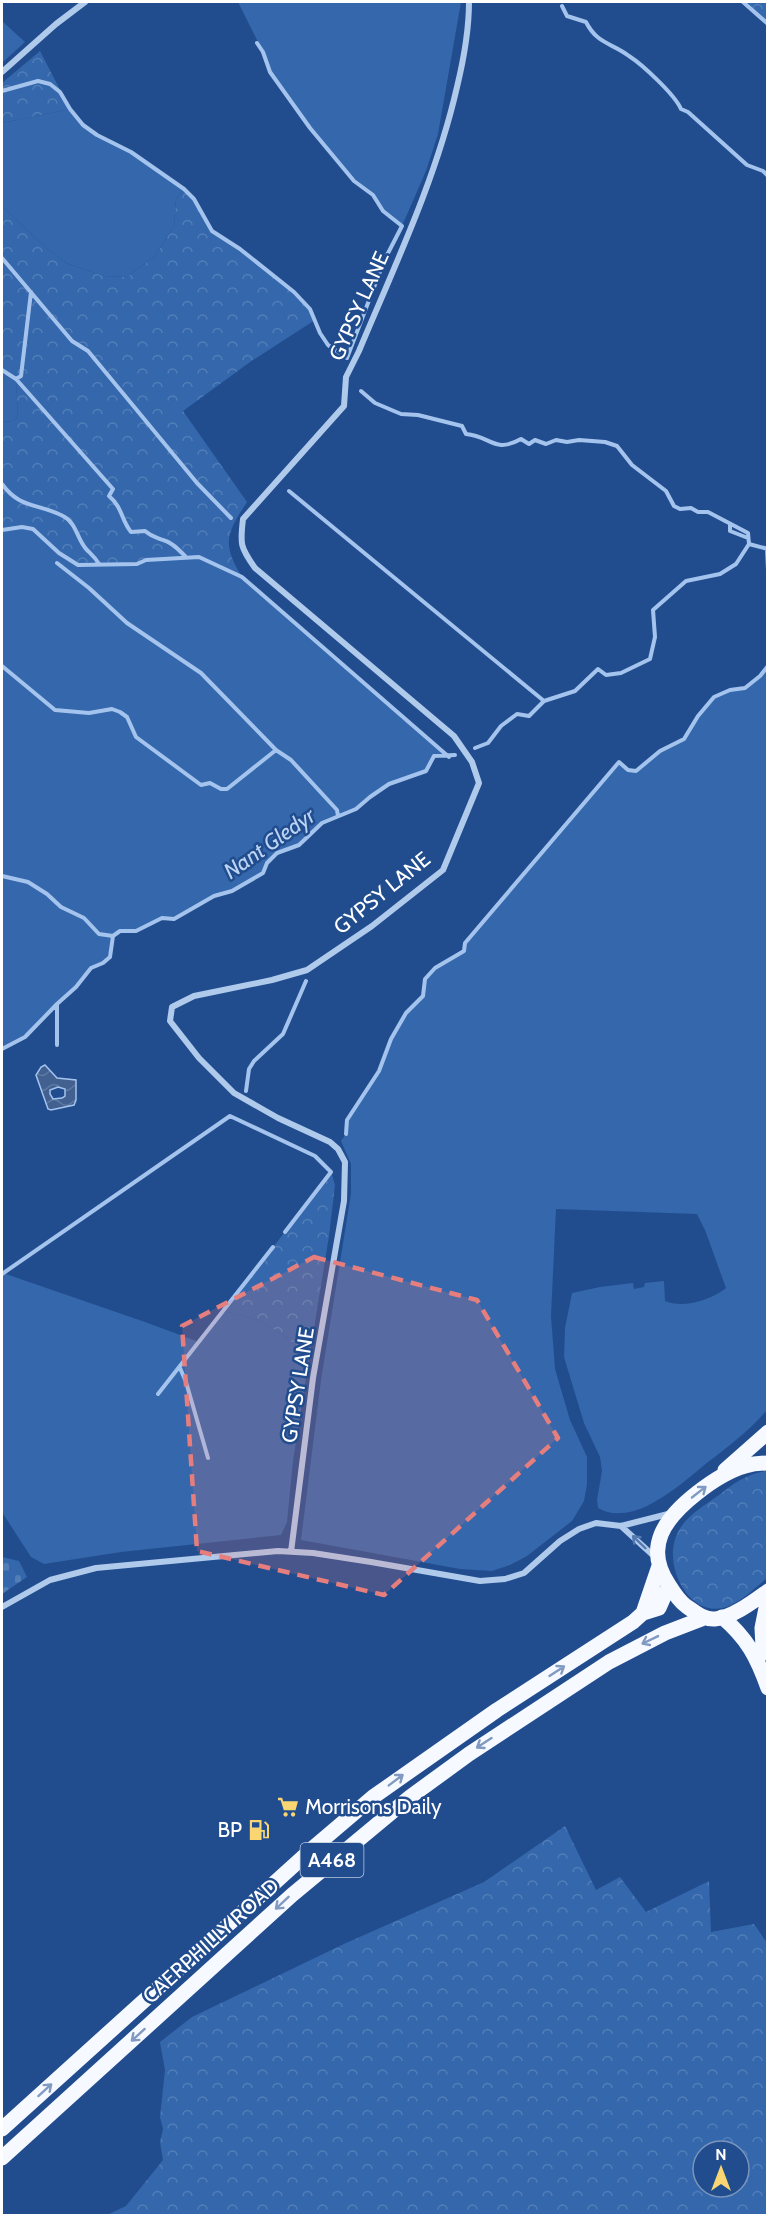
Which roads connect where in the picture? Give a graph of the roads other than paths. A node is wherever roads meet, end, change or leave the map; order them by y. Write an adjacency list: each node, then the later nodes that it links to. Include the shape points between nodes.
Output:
1 (85, 2): 3 (street)
2 (469, 2): 9 (street, GYPSY LANE, via 467,46 446,133 414,220 346,376 344,406 243,519 241,536 242,549 255,568 454,736 472,762 479,783 442,870 372,926 307,970 194,996 172,1007 170,1021 234,1094 330,1142 345,1162 344,1201 314,1378)
3 (2, 72)
4 (768, 1432): 6 (main road)
5 (768, 1463): 6 (main road, via 745,1466)
6 (716, 1478): 7 (main road, one-way to 6)
7 (673, 1513): 8 (street); 10 (main road, via 659,1538)
8 (621, 1526): 9 (street, via 596,1523 579,1529 525,1573 494,1581); 10 (street, one-way to 8)
9 (291, 1552): 14 (street, via 96,1568 50,1580)
10 (658, 1562): 11 (main road); 15 (main road)
11 (669, 1585): 15 (main road, CAERPHILLY ROAD / A468, via 659,1608); 17 (main road, via 681,1602)
12 (768, 1592): 16 (main road)
13 (768, 1598): 18 (main road)
14 (2, 1607)
15 (643, 1613): 20 (main road, CAERPHILLY ROAD / A468, one-way to 15, via 373,1797)
16 (722, 1617): 17 (main road, CAERPHILLY ROAD); 18 (main road, via 741,1634)
17 (704, 1618): 21 (main road, CAERPHILLY ROAD / A468, one-way to 21, via 609,1662 410,1797 292,1895)
18 (758, 1659): 19 (main road)
19 (768, 1688)
20 (2, 2129)
21 (2, 2158)

